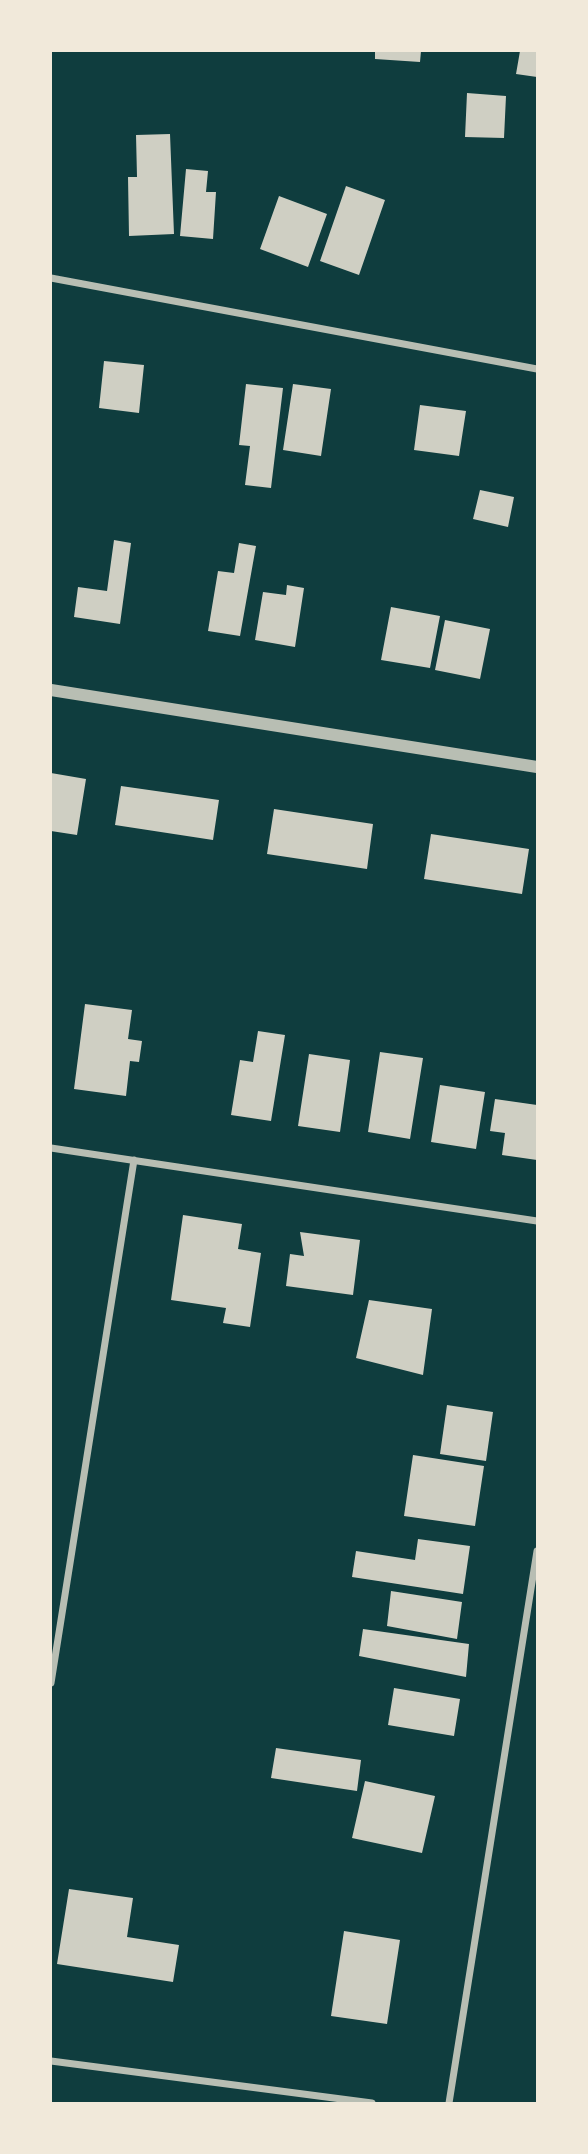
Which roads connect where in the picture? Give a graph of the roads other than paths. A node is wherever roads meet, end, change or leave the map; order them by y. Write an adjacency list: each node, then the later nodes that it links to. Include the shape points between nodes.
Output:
1 (51, 278): 2 (street)
2 (537, 369)
3 (51, 690): 4 (street)
4 (537, 767)
5 (51, 1148): 6 (street)
6 (134, 1160): 7 (street); 9 (street)
7 (537, 1221)
8 (537, 1551): 12 (street)
9 (51, 1683)
10 (51, 2061): 11 (street)
11 (372, 2103)
12 (449, 2103)

